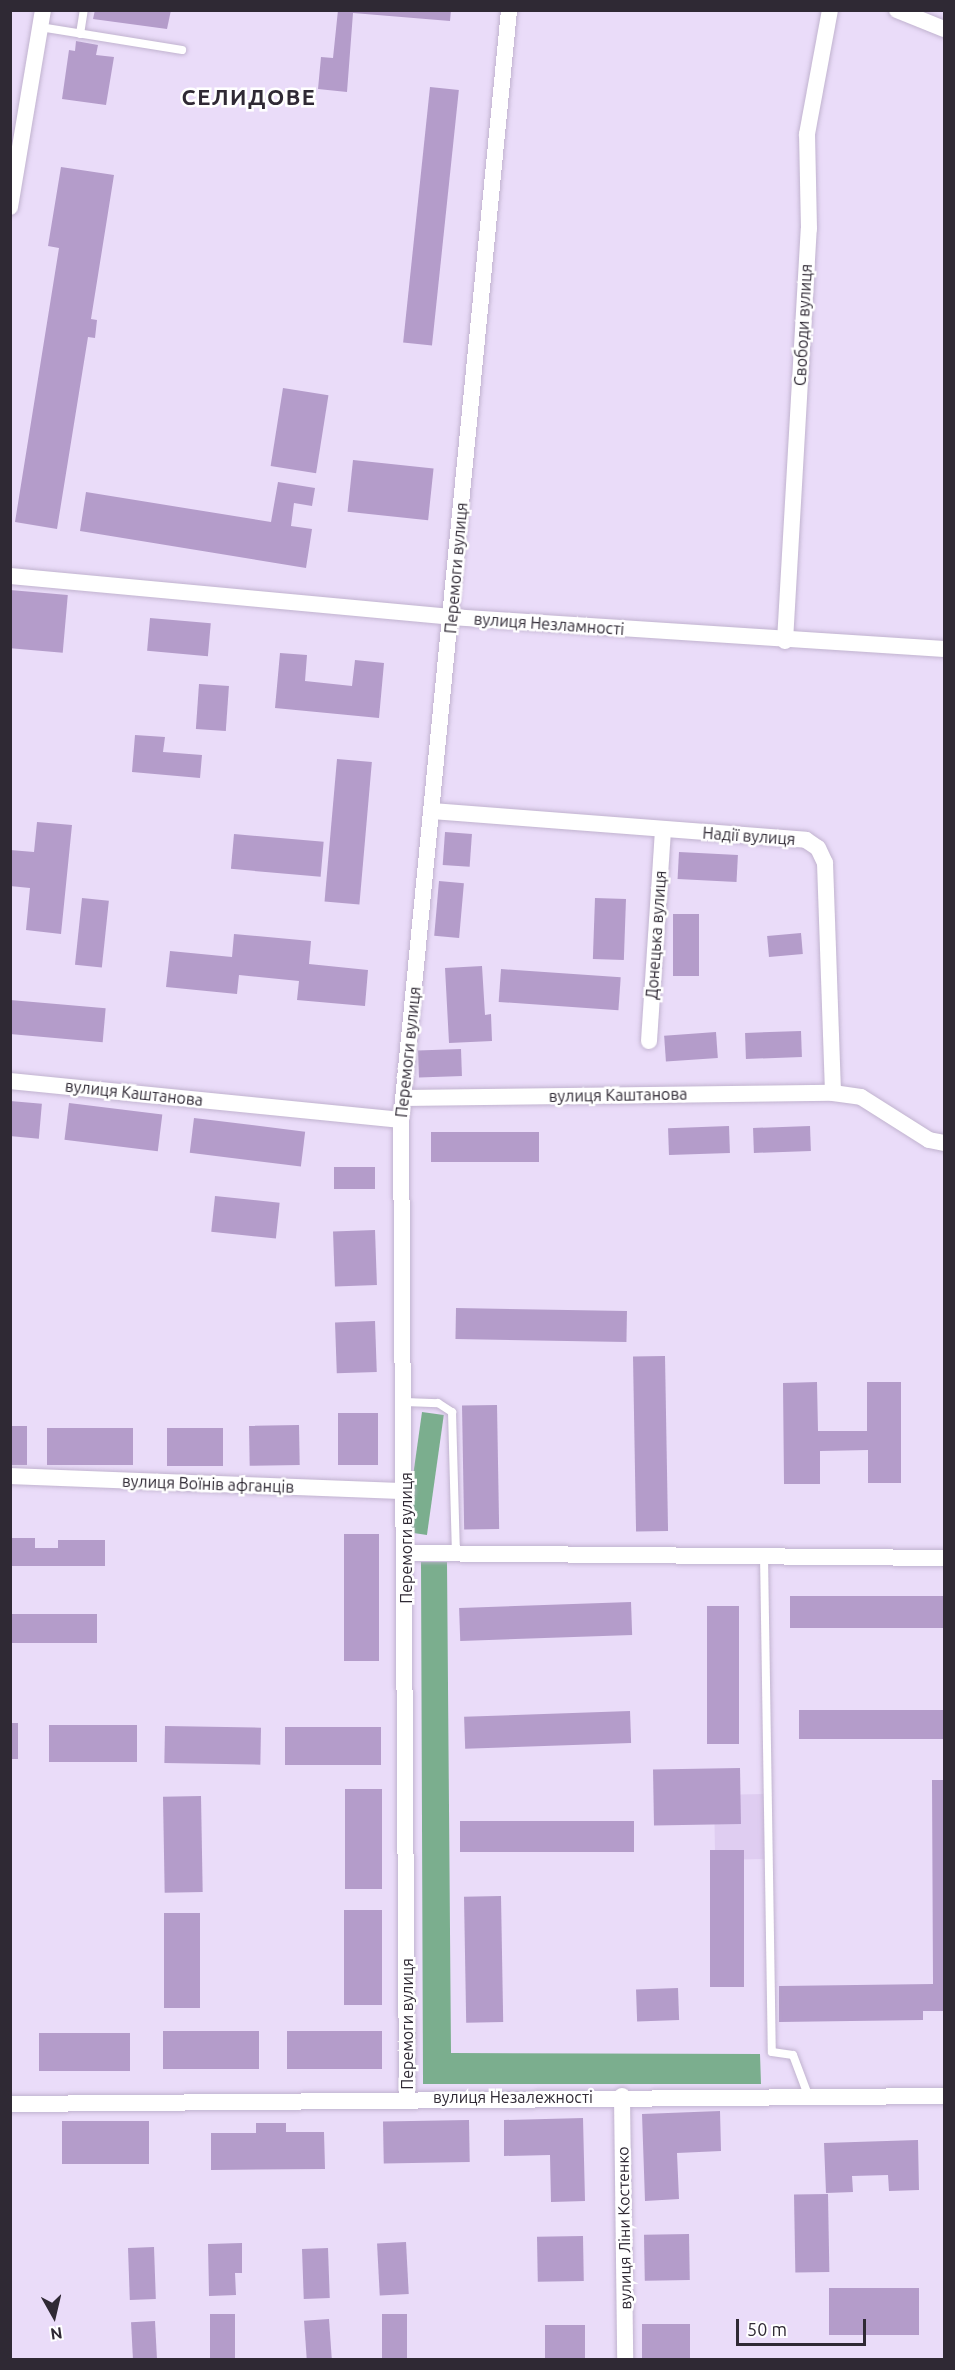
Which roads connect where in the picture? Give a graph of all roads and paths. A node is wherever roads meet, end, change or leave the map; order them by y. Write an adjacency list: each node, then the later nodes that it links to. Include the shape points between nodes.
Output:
1 (43, 10): 6 (street)
2 (84, 10): 8 (lane)
3 (509, 10): 12 (street, Перемоги вулиця)
4 (830, 10): 13 (street, Свободи вулиця, via 807,134 809,229)
5 (897, 10): 7 (street)
6 (40, 27): 8 (lane); 10 (street)
7 (945, 29)
8 (80, 34): 9 (lane)
9 (182, 50)
10 (10, 207)
11 (10, 576): 12 (street, вулиця Незламності)
12 (451, 617): 13 (street, вулиця Незламності); 15 (street, Перемоги вулиця)
13 (785, 641): 14 (street, вулиця Незламності)
14 (945, 649)
15 (432, 811): 16 (street, Надії вулиця); 20 (street, Перемоги вулиця)
16 (663, 829): 17 (street, Донецька вулиця); 19 (street, Надії вулиця, via 806,840 818,848 825,863)
17 (649, 1041)
18 (10, 1081): 21 (street, вулиця Каштанова)
19 (833, 1093): 20 (street, вулиця Каштанова); 22 (street, вулиця Каштанова, via 861,1097 929,1140)
20 (403, 1098): 21 (street, Перемоги вулиця)
21 (401, 1120): 23 (street, Перемоги вулиця)
22 (945, 1143)
23 (405, 1402): 25 (street, Перемоги вулиця); 27 (lane, via 438,1404 452,1412)
24 (10, 1476): 25 (street, вулиця Воїнів афганців)
25 (406, 1491): 26 (street, Перемоги вулиця)
26 (405, 1553): 27 (street); 33 (street, Перемоги вулиця)
27 (456, 1553): 28 (street)
28 (764, 1555): 29 (street); 30 (lane, via 772,2052 793,2055)
29 (945, 1558)
30 (808, 2095): 31 (street, вулиця Незалежності); 32 (street, вулиця Незалежності)
31 (622, 2096): 33 (street, вулиця Незалежності); 35 (street, вулиця Ліни Костенко)
32 (945, 2096)
33 (407, 2098): 34 (street, вулиця Незалежності)
34 (10, 2104)
35 (625, 2360)

